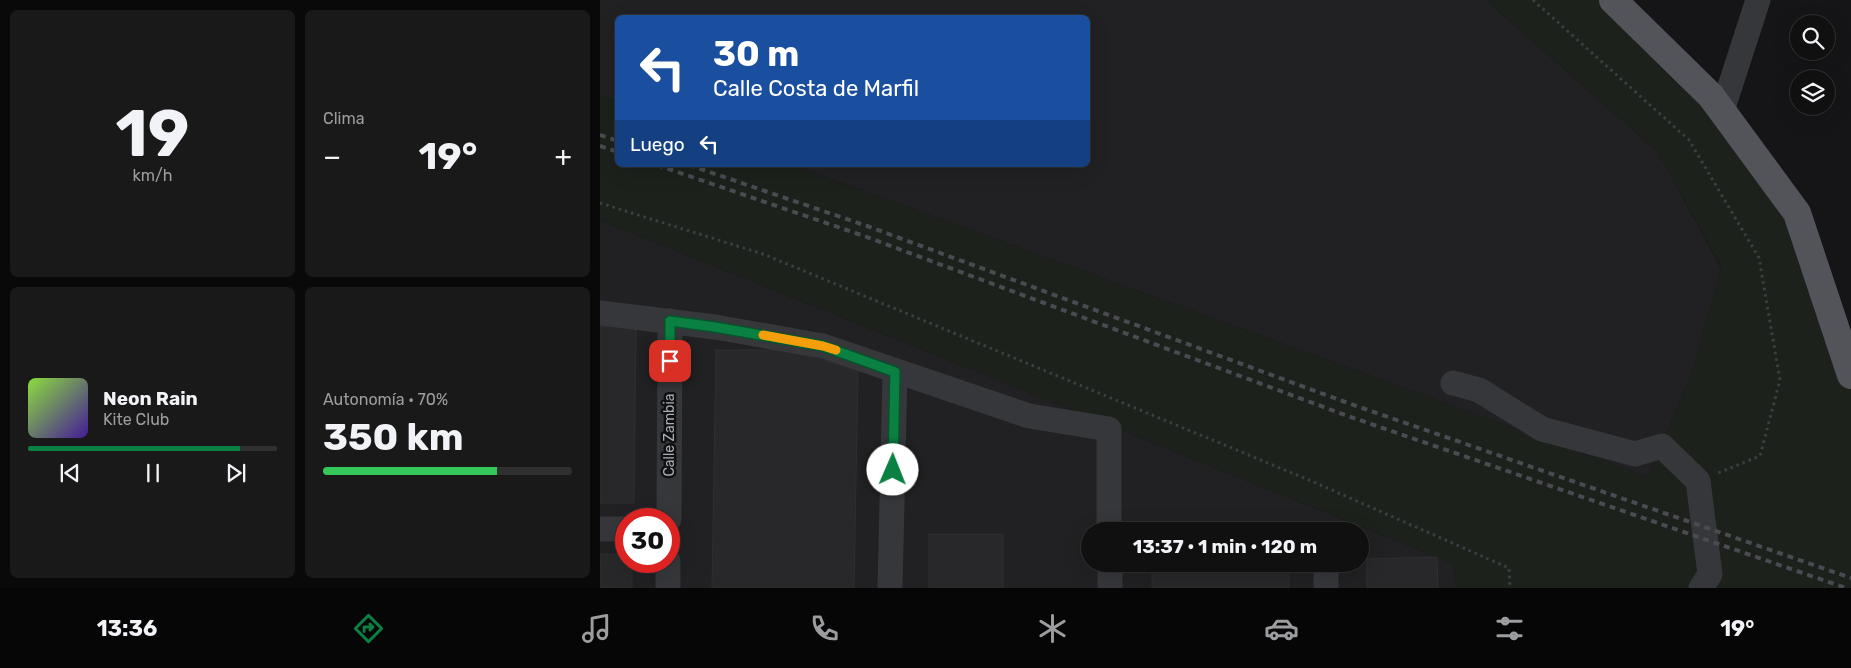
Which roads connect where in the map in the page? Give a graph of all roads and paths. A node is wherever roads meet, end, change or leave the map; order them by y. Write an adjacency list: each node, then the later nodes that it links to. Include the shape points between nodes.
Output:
1 (1533, 0): 11 (path, via 1689,140 1759,258 1780,380 1760,456)
2 (1613, 0): 4 (main road, via 1711,96)
3 (1758, 0): 4 (street)
4 (1722, 111): 9 (main road, via 1797,212)
5 (600, 203): 23 (path, via 763,254 1308,480 1509,568)
6 (600, 313): 7 (street)
7 (670, 321): 8 (street, via 823,346); 12 (street, Calle Zambia)
8 (895, 372): 13 (street, via 1029,416 1109,429); 20 (street)
9 (1851, 375)
10 (1454, 383): 11 (street, via 1479,390 1542,428 1635,454 1662,446)
11 (1698, 481): 24 (street, via 1710,574)
12 (669, 508)
13 (1109, 522)
14 (600, 529): 15 (street)
15 (615, 529)
16 (1110, 572): 21 (street)
17 (1326, 572): 22 (street)
18 (668, 573): 19 (street)
19 (668, 588)
20 (890, 588)
21 (1110, 588)
22 (1326, 588)
23 (1510, 588)
24 (1701, 588)

